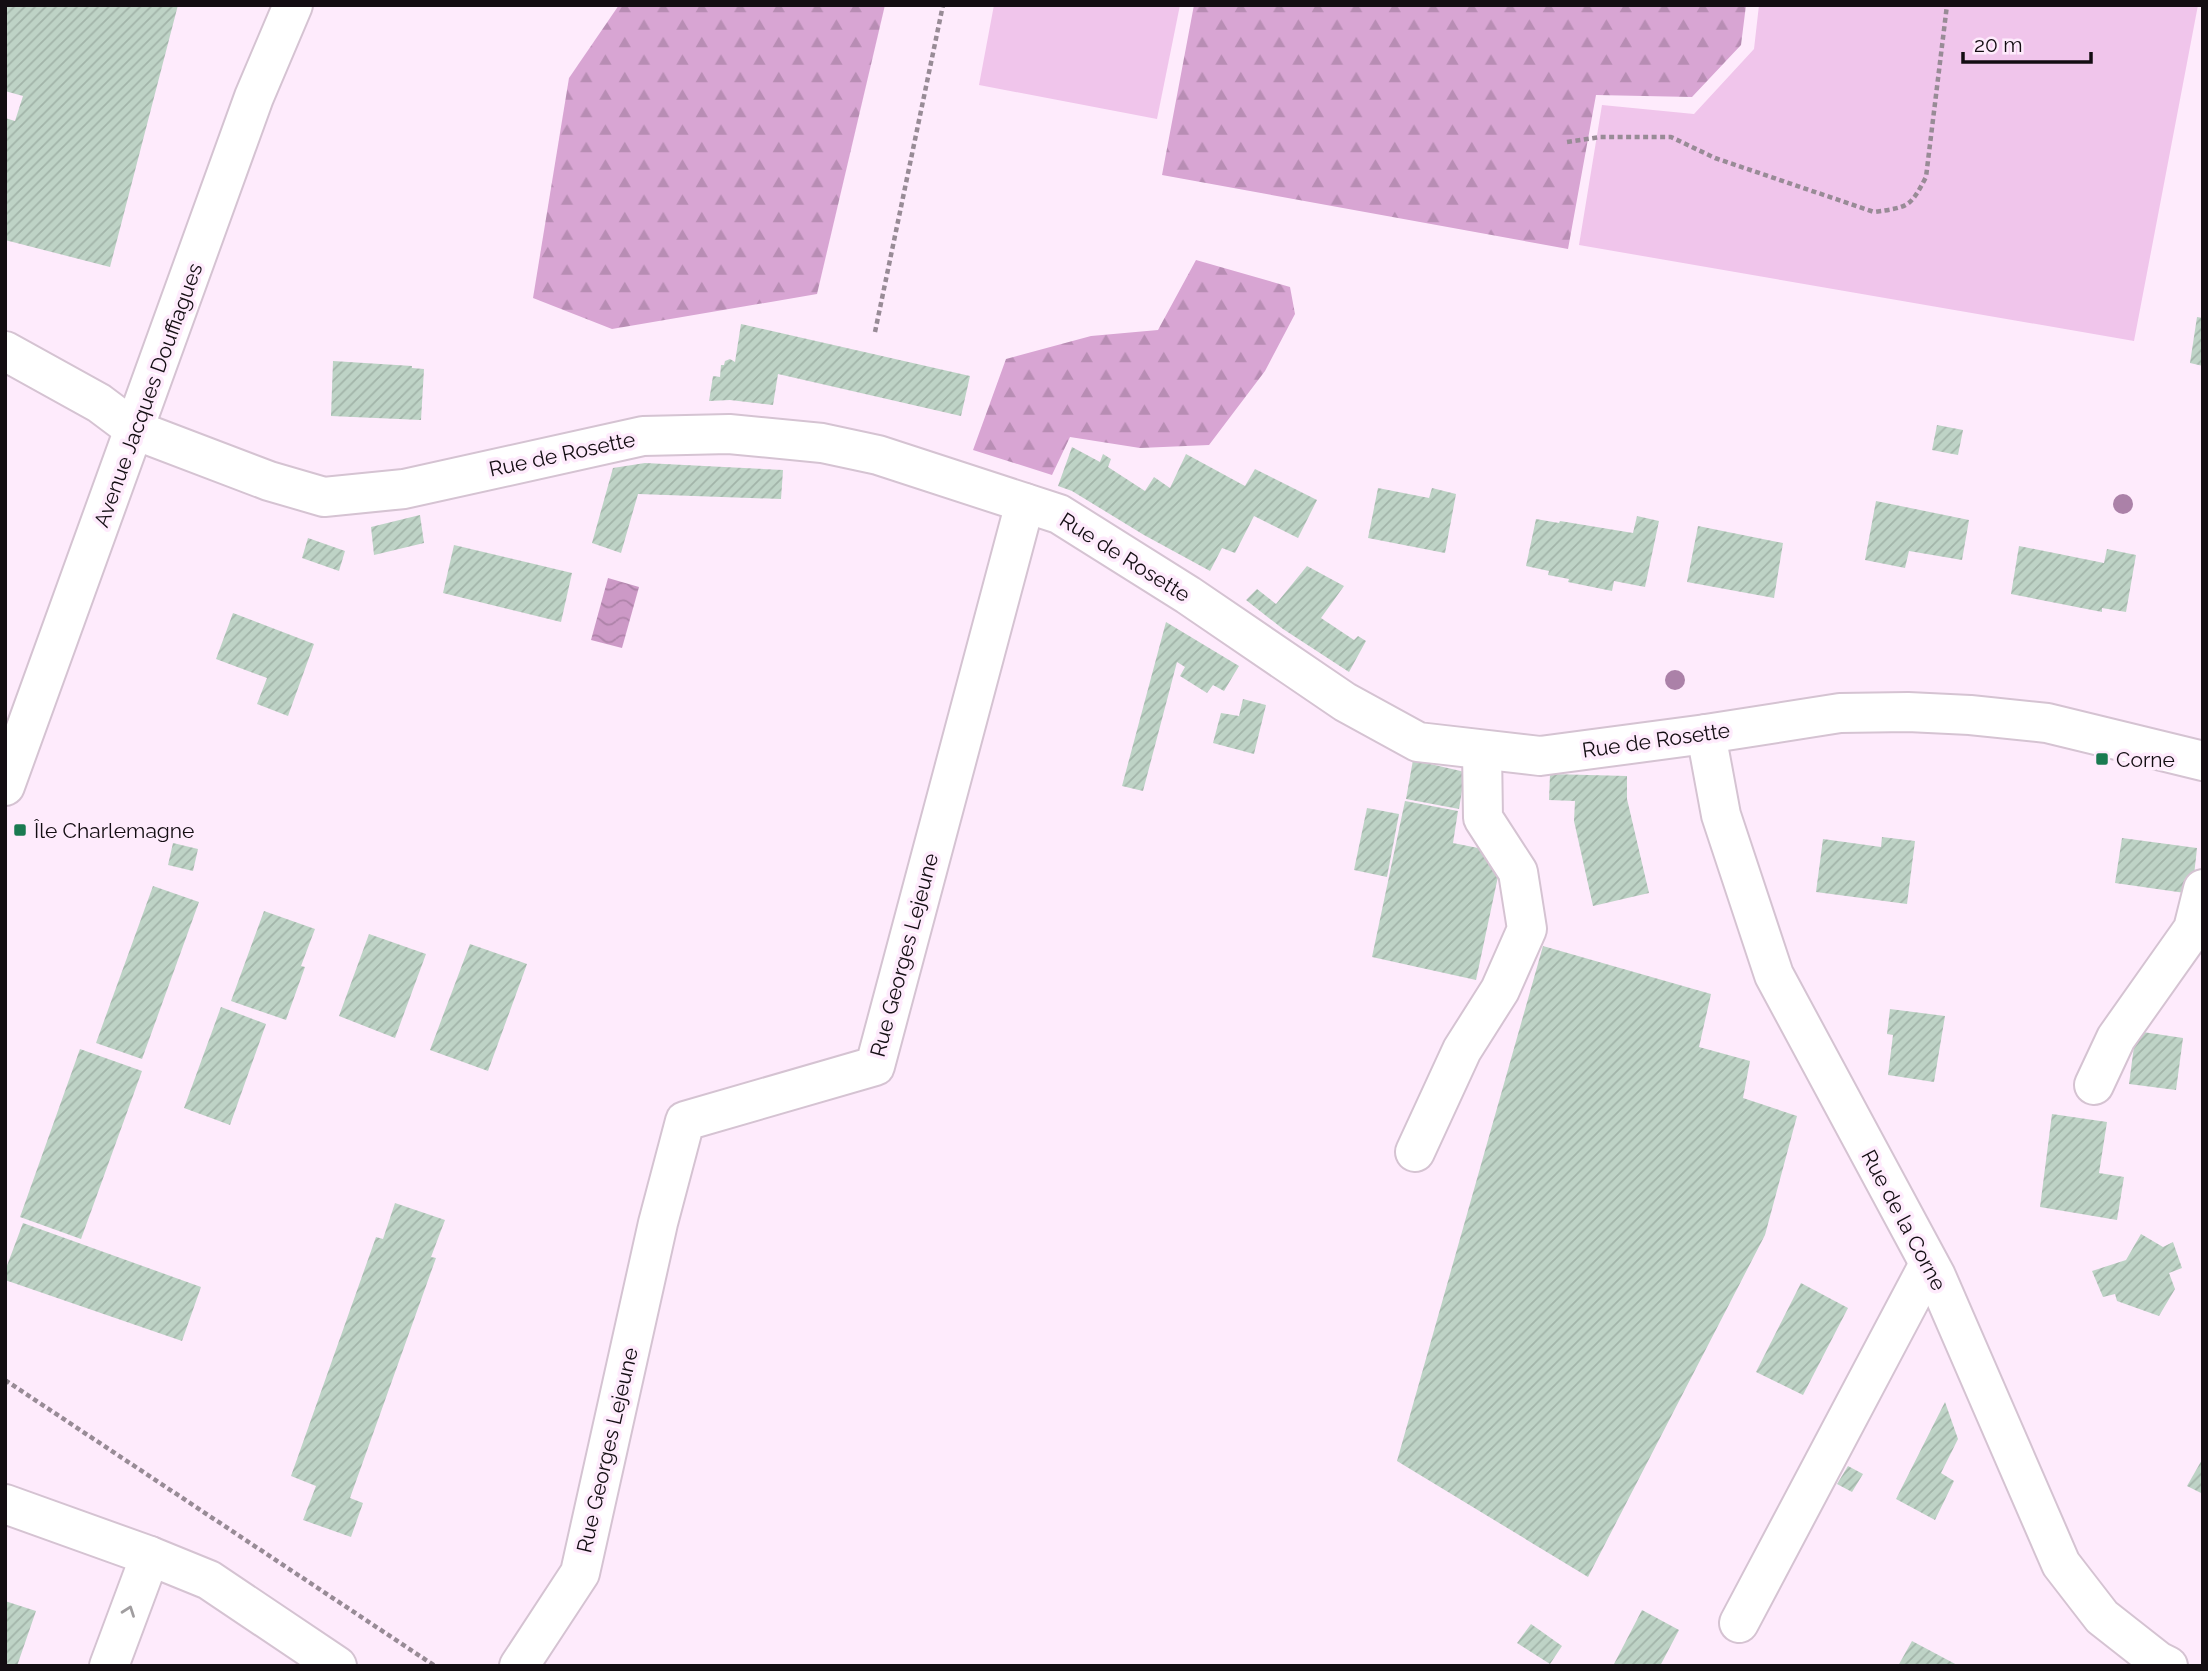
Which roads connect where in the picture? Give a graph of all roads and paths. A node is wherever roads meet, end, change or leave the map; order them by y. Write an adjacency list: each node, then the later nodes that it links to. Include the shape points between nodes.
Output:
1 (293, 5): 7 (street, Avenue Jacques Douffiagues, via 254,97)
2 (943, 5): 5 (path)
3 (1947, 5): 4 (path, via 1926,177 1914,199 1900,208 1874,212 1715,158 1671,137 1600,136)
4 (1567, 142)
5 (875, 332)
6 (5, 351): 7 (street, Rue de Rosette, via 99,403)
7 (135, 430): 8 (street, Rue de Rosette, via 324,497 404,489 643,436 729,434 822,443 878,455); 12 (street, Avenue Jacques Douffiagues)
8 (1025, 503): 10 (street, Rue de Rosette, via 1059,514 1345,702 1418,742); 24 (street, Rue Georges Lejeune, via 875,1066 685,1121 580,1573)
9 (1706, 734): 10 (street, Rue de Rosette, via 1540,756); 11 (street, Rue de Rosette, via 1840,713 1970,715 2047,723); 16 (street, Rue de la Corne, via 1721,815 1774,975)
10 (1482, 750): 15 (street, via 1483,818 1518,872 1527,929 1500,990 1462,1050)
11 (2203, 761)
12 (5, 786)
13 (2203, 889): 14 (street, via 2193,929 2116,1038)
14 (2094, 1085)
15 (1415, 1152)
16 (1929, 1264): 20 (street); 25 (street, Rue de la Corne, via 2061,1564 2102,1617)
17 (5, 1380): 23 (path)
18 (5, 1504): 19 (street)
19 (150, 1556): 21 (street, one-way to 19); 22 (street, via 209,1580)
20 (1739, 1623)
21 (108, 1666)
22 (337, 1666)
23 (435, 1666)
24 (519, 1666)
25 (2168, 1666)

